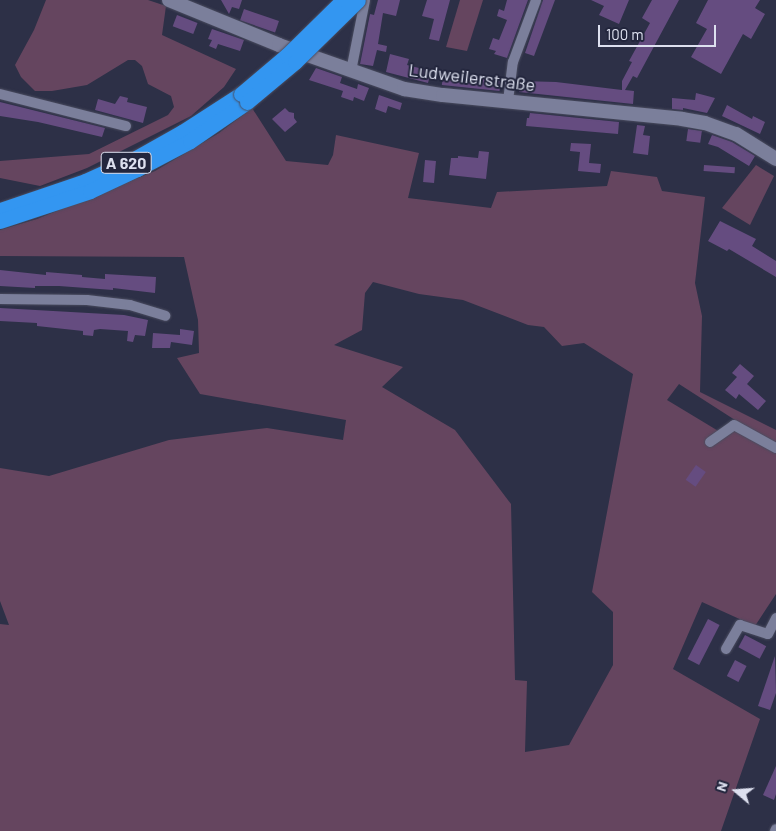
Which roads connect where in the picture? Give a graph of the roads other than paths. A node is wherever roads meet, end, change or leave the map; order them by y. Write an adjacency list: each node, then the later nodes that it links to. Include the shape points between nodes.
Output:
1 (170, 0): 6 (main road, Ludweilerstraße)
2 (343, 0): 8 (highway, A 620, bridge)
3 (358, 0): 8 (highway, A 620, bridge, via 295,62)
4 (365, 0): 6 (street)
5 (536, 0): 9 (street, via 513,62)
6 (351, 71): 9 (main road, Ludweilerstraße, via 404,89)
7 (0, 94): 10 (street)
8 (244, 98): 12 (highway, A 620, via 134,159 68,187); 13 (highway, A 620, via 190,140 138,169 90,191)
9 (508, 101): 11 (main road, Ludweilerstraße, via 638,113 705,123 736,134)
10 (126, 126)
11 (776, 159)
12 (0, 210)
13 (0, 220)
14 (0, 298): 15 (street, via 112,303)
15 (165, 316)
16 (710, 442): 17 (street, via 734,425)
17 (776, 448)
18 (776, 618): 19 (street, via 768,634 740,625)
19 (726, 649)

